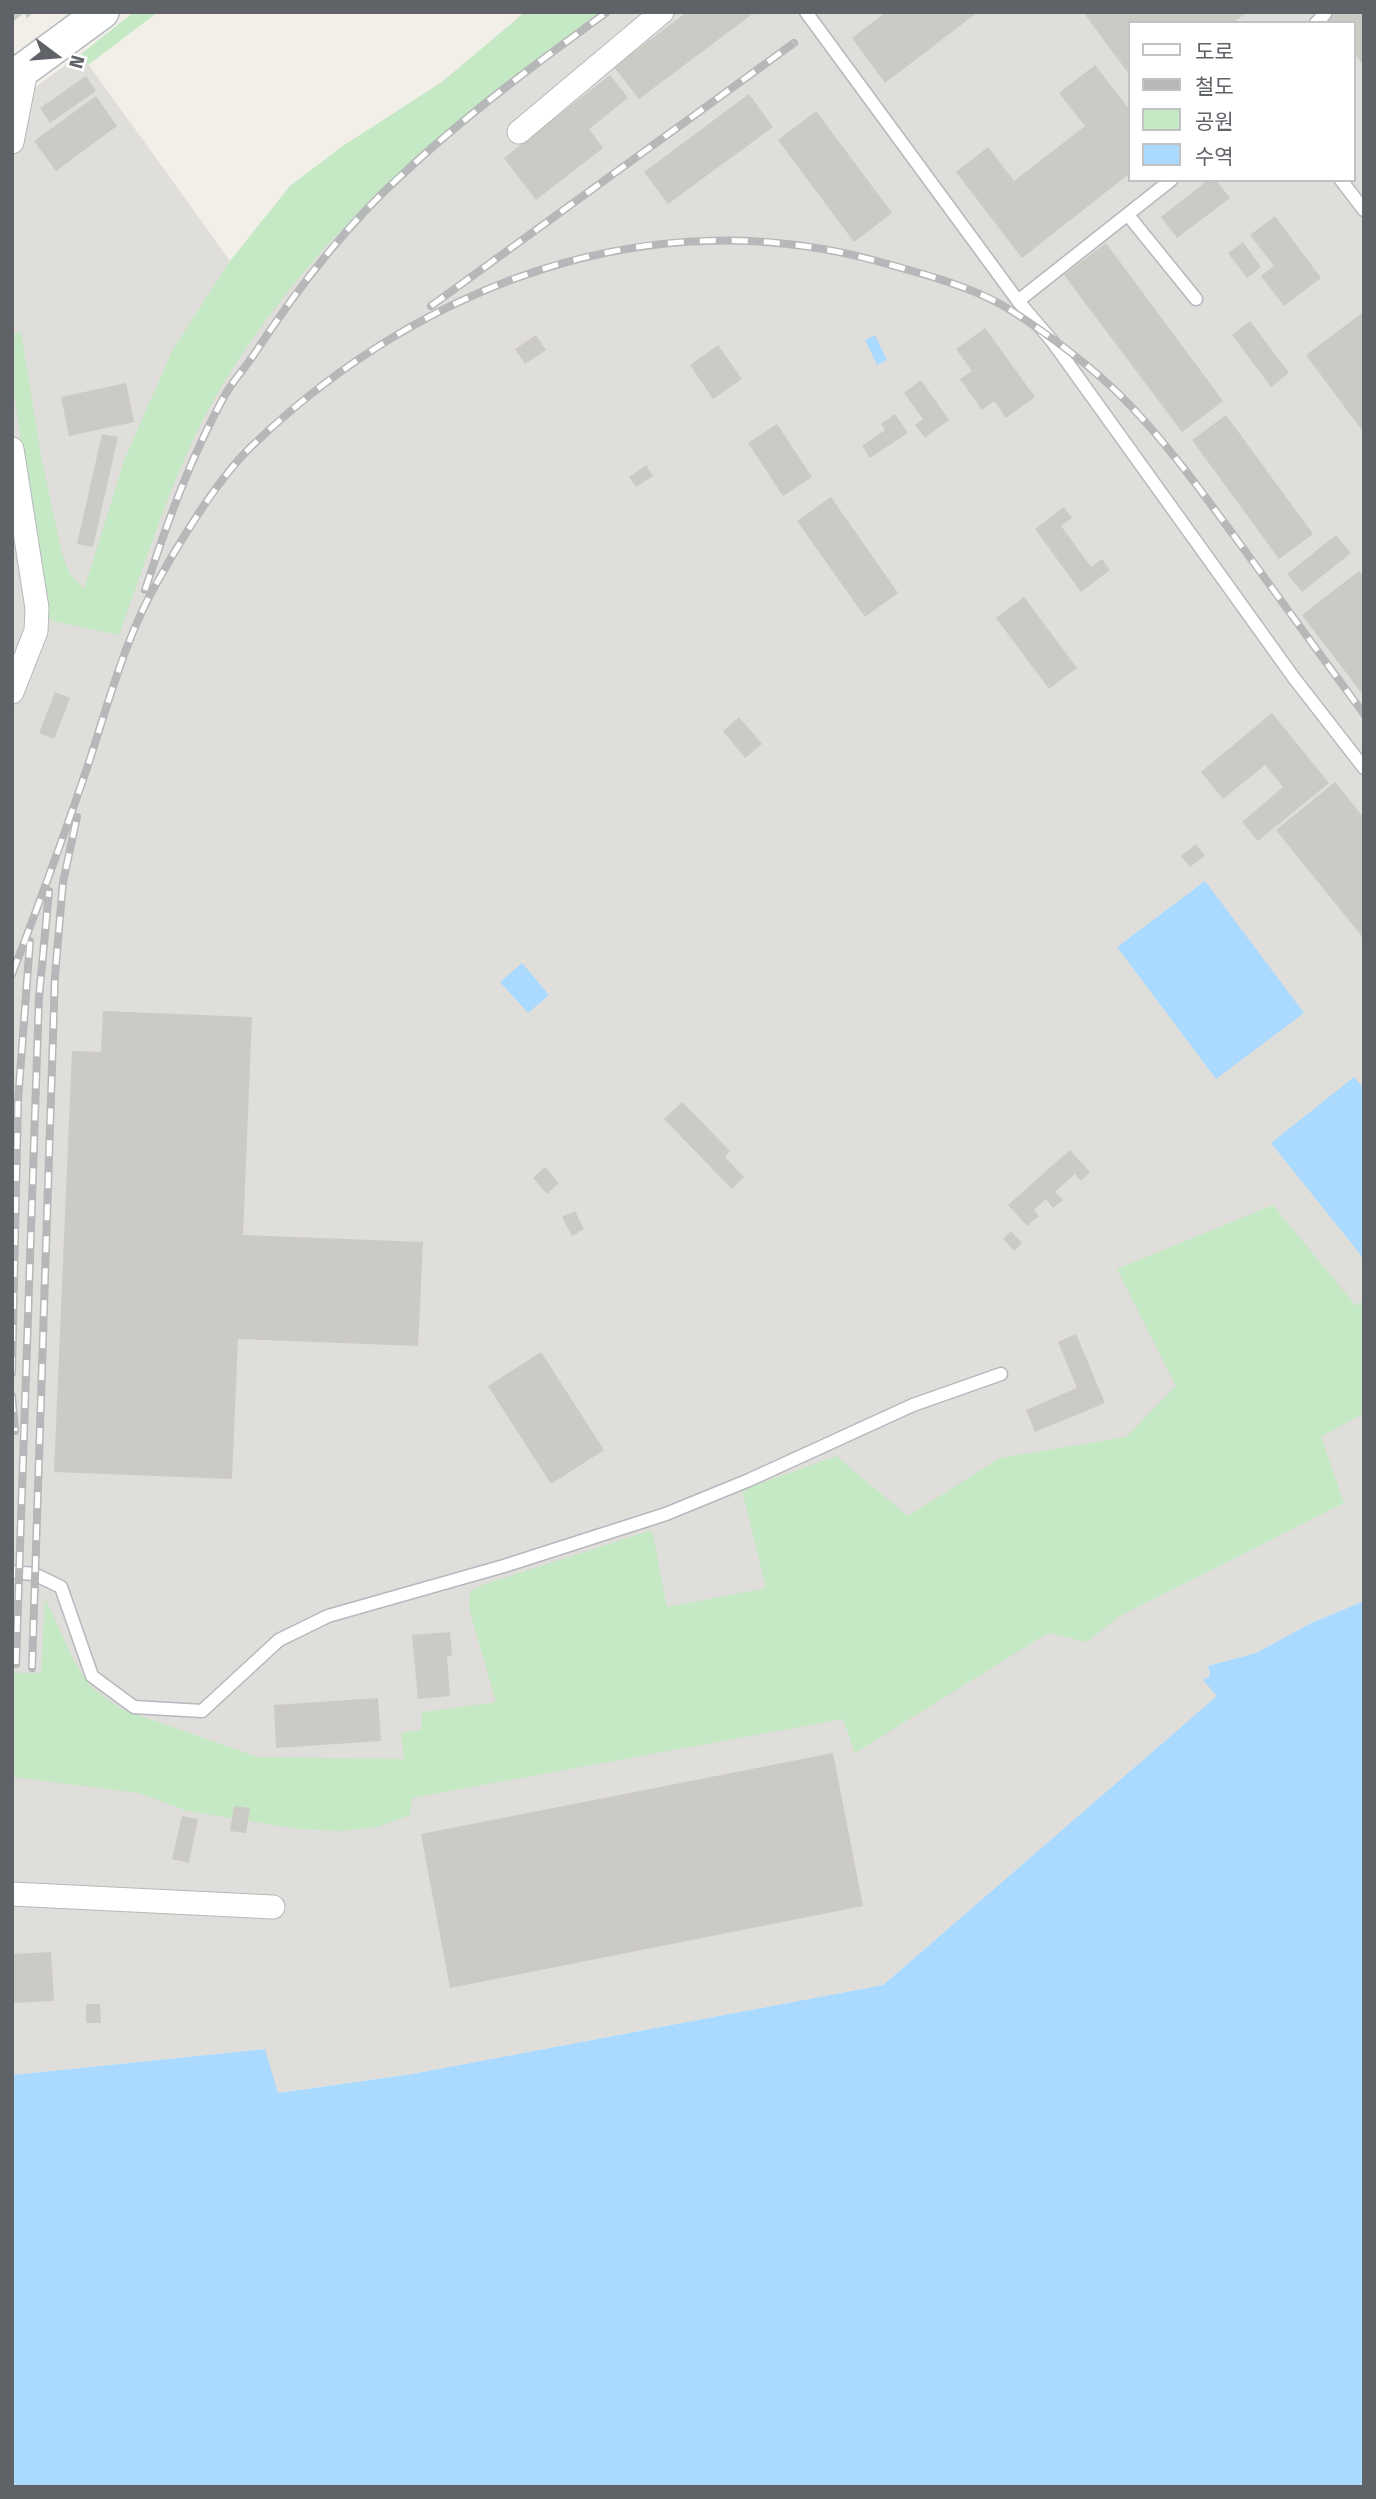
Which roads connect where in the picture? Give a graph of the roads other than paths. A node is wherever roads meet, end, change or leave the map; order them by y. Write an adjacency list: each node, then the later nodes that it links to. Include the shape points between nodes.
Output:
1 (102, 12): 4 (street)
2 (662, 12): 5 (street)
3 (806, 12): 12 (lane)
4 (20, 72): 6 (street)
5 (519, 132)
6 (12, 142)
7 (1169, 182): 10 (lane)
8 (1343, 182): 9 (lane)
9 (1364, 210)
10 (1128, 215): 11 (lane); 12 (lane)
11 (1196, 299)
12 (1018, 301): 15 (lane, via 1052,341)
13 (12, 449): 14 (street, via 37,608 36,631)
14 (12, 692)
15 (1364, 768)
16 (1001, 1374): 17 (lane, via 913,1405 666,1514 328,1616 279,1640 202,1711 134,1707 92,1676 61,1587 34,1574)
17 (12, 1572)
18 (12, 1894): 19 (street)
19 (273, 1908)

